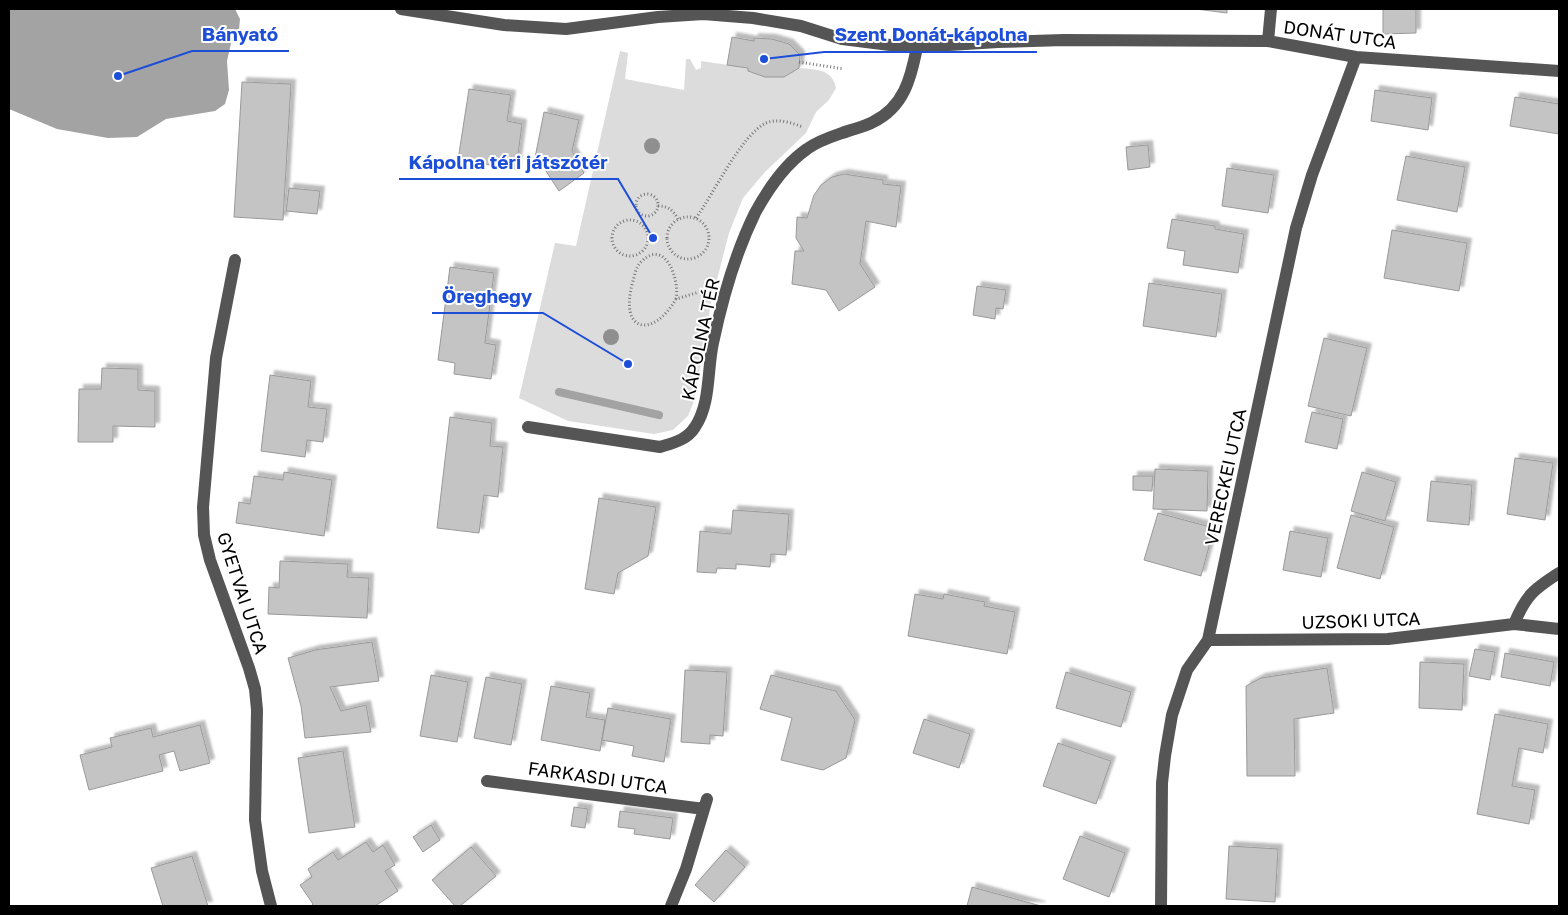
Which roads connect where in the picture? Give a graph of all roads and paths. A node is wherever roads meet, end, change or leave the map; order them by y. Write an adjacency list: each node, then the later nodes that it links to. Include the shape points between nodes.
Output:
1 (402, 9): 4 (street, DONÁT UTCA, via 504,25 566,29 658,16 703,14 753,18 801,26 842,39)
2 (1271, 9): 3 (street)
3 (1268, 41): 4 (street, DONÁT UTCA, via 1064,40); 5 (street, DONÁT UTCA)
4 (917, 47): 9 (street, KÁPOLNA TÉR, via 912,75 904,94 891,110 874,122)
5 (1356, 57): 8 (street, DONÁT UTCA); 26 (street, VERECKEI UTCA, via 1296,228)
6 (799, 62): 7 (path)
7 (844, 69)
8 (1559, 72)
9 (830, 137): 12 (path, via 792,123 776,120 766,123 754,132 735,156); 20 (street, KÁPOLNA TÉR, via 807,148 772,183 755,214)
10 (658, 206): 11 (path, via 651,215); 11 (path, via 652,194 642,195 636,204 637,211); 13 (path, via 671,209)
11 (642, 214): 14 (path)
12 (696, 218): 13 (path); 15 (path, via 709,235 706,249 690,259)
13 (678, 219): 15 (path, via 667,233 668,246)
14 (637, 222): 16 (path, via 646,229 648,240 643,250); 16 (path, via 621,223 612,238 621,253)
15 (673, 253): 18 (path)
16 (636, 254): 19 (path)
17 (235, 260): 28 (street, GYETVAI UTCA, via 216,358 203,507 204,535 255,689 255,820)
18 (667, 260): 19 (path, via 653,255); 21 (path, via 675,278)
19 (641, 261): 21 (path, via 628,302 632,320 646,325 654,322 670,310)
20 (730, 280): 21 (path); 22 (street, KÁPOLNA TÉR, via 712,344 704,407 695,428 680,441 660,447)
21 (676, 299)
22 (528, 427)
23 (1559, 573): 24 (street, via 1538,586 1523,604)
24 (1514, 624): 25 (street, UZSOKI UTCA); 26 (street, UZSOKI UTCA, via 1388,639)
25 (1559, 629)
26 (1208, 640): 30 (street, VERECKEI UTCA, via 1187,670 1172,715 1166,748 1162,783)
27 (487, 780): 29 (street, FARKASDI UTCA, via 705,804 686,869)
28 (270, 906)
29 (671, 906)
30 (1162, 906)

